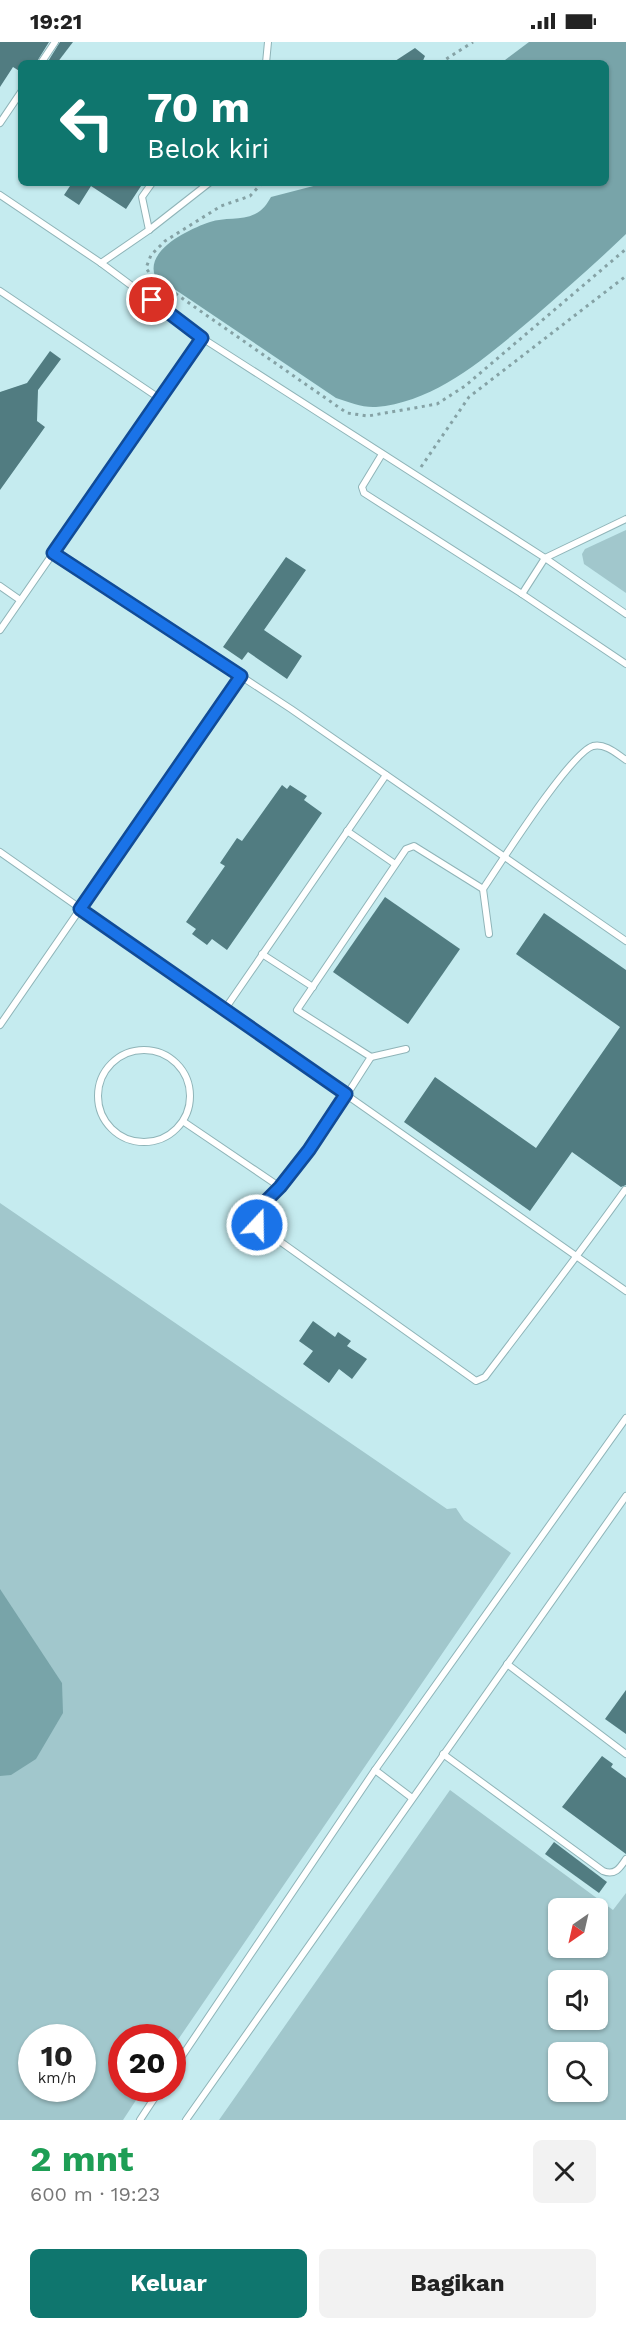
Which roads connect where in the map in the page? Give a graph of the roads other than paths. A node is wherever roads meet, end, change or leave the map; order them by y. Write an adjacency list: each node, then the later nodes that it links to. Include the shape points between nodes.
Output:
1 (55, 42): 3 (lane)
2 (268, 42): 4 (lane)
3 (42, 60)
4 (266, 60)
5 (18, 96): 6 (lane)
6 (0, 123)
7 (150, 186): 10 (lane, via 142,197)
8 (205, 186): 10 (lane)
9 (0, 195): 11 (lane)
10 (149, 230): 11 (lane)
11 (101, 263): 13 (lane)
12 (0, 291): 14 (lane)
13 (202, 338): 14 (lane); 15 (lane)
14 (159, 398): 17 (lane)
15 (382, 454): 18 (lane); 20 (lane, via 365,479 364,493)
16 (626, 519): 18 (lane)
17 (53, 553): 21 (lane); 25 (lane)
18 (545, 558): 20 (lane); 22 (lane)
19 (0, 586): 21 (lane)
20 (522, 594): 24 (lane)
21 (20, 600): 23 (lane)
22 (626, 614)
23 (0, 630)
24 (626, 664)
25 (241, 676): 27 (lane); 33 (lane)
26 (626, 760): 30 (lane, via 609,748 595,745 586,749 557,781)
27 (386, 775): 28 (lane); 30 (lane)
28 (347, 831): 31 (lane); 36 (lane)
29 (0, 852): 33 (lane)
30 (506, 857): 32 (lane); 35 (lane)
31 (395, 864): 32 (lane, via 406,849 414,846); 37 (lane)
32 (483, 890): 34 (lane)
33 (80, 909): 38 (lane); 39 (lane)
34 (489, 934)
35 (626, 941)
36 (262, 954): 37 (lane); 38 (lane)
37 (313, 987): 41 (lane, via 298,1011)
38 (225, 1009): 42 (lane)
39 (0, 1025)
40 (406, 1049): 41 (lane)
41 (371, 1057): 42 (lane)
42 (346, 1094): 44 (lane); 46 (lane)
43 (184, 1122): 43 (lane, via 156,1142 139,1143 123,1137 109,1127 100,1112 101,1078 125,1054 141,1050 158,1052 174,1060 185,1073 190,1089 190,1106); 44 (lane)
44 (280, 1187): 46 (lane, via 257,1210 257,1225 476,1381 485,1377)
45 (625, 1190): 46 (lane)
46 (577, 1257): 47 (lane)
47 (626, 1291)
48 (626, 1418): 53 (lane)
49 (626, 1496): 50 (lane)
50 (507, 1664): 51 (lane); 52 (lane)
51 (443, 1754): 54 (lane); 55 (lane, via 603,1871 617,1871)
52 (626, 1754)
53 (375, 1770): 54 (lane); 56 (lane)
54 (412, 1798): 59 (lane)
55 (626, 1859)
56 (186, 2051)
57 (152, 2102): 58 (lane)
58 (140, 2120)
59 (186, 2120)

